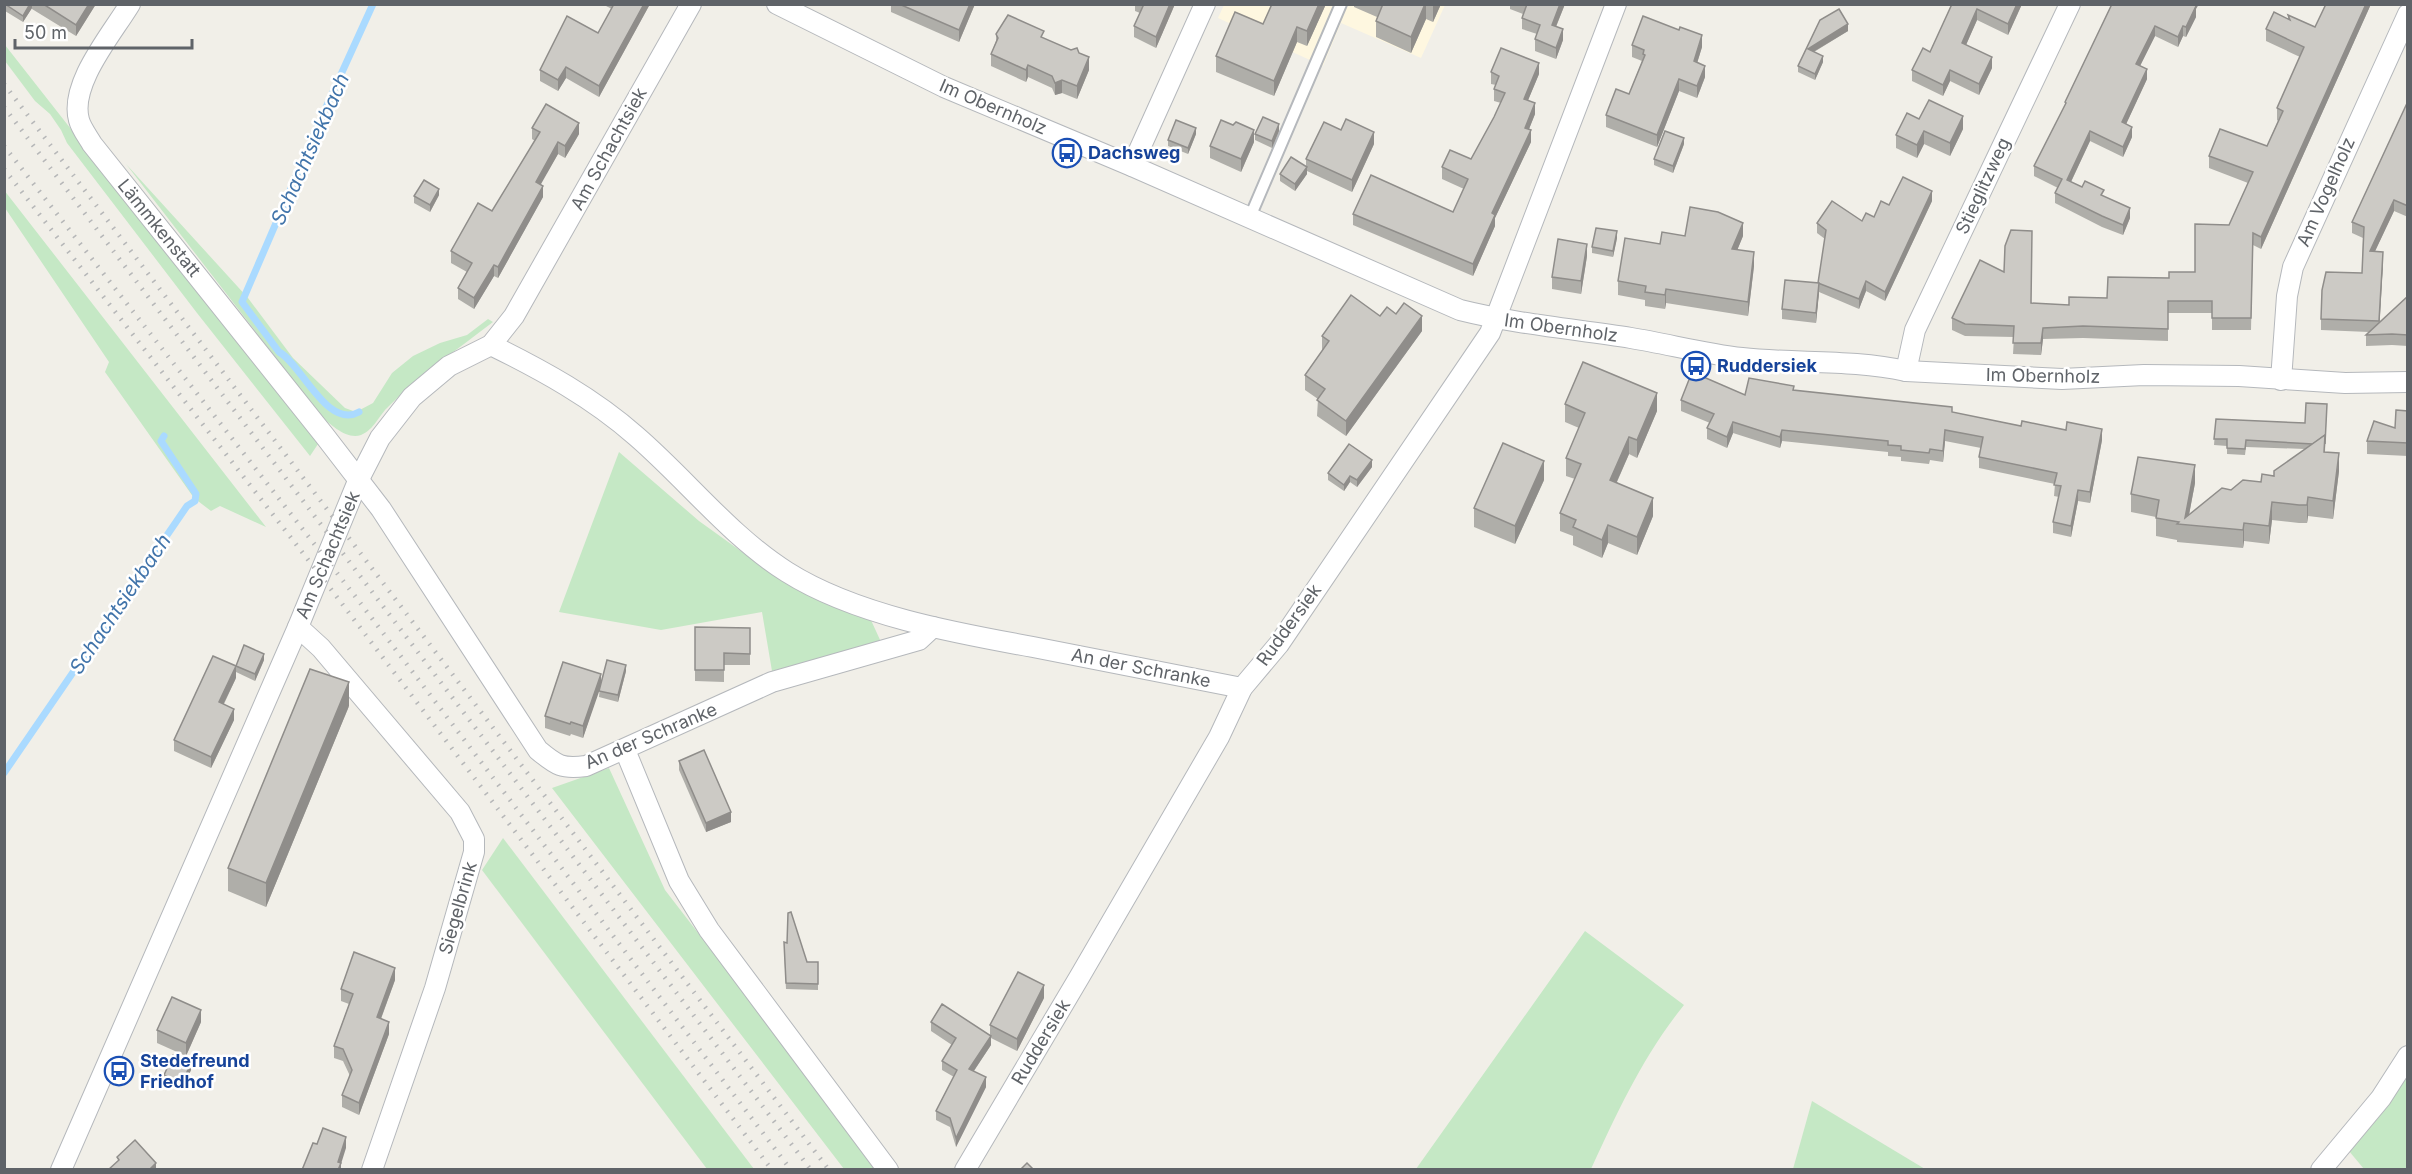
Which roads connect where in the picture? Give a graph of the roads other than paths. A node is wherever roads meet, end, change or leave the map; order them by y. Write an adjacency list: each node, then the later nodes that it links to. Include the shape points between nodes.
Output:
1 (130, 4): 16 (street, Lämmkenstatt, via 83,79 77,101 79,121 92,144)
2 (691, 4): 12 (street, Am Schachtsiek, via 514,316)
3 (777, 4): 9 (street, Im Obernholz, via 944,87)
4 (1205, 4): 9 (street)
5 (1341, 4): 10 (lane)
6 (1616, 4): 11 (street, Ruddersiek)
7 (2070, 4): 13 (street, Stieglitzweg, via 1915,330)
8 (2408, 14): 14 (street, Am Vogelholz, via 2293,267)
9 (1132, 166): 10 (street, Im Obernholz)
10 (1250, 217): 11 (street, Im Obernholz, via 1460,310)
11 (1496, 319): 13 (street, Im Obernholz, via 1655,342 1712,355 1882,366); 19 (street, Ruddersiek, via 1279,644)
12 (490, 345): 16 (street, Am Schachtsiek, via 449,366 412,397 380,438); 18 (street, An der Schranke, via 572,388 635,435 709,507 788,572 825,592)
13 (1906, 371): 14 (street, Im Obernholz, via 2062,379 2144,375)
14 (2281, 380): 15 (street, Im Obernholz)
15 (2408, 382)
16 (358, 481): 17 (street, Am Schachtsiek); 20 (street, An der Schranke, via 538,750 566,768 586,766)
17 (298, 627): 22 (street, Am Schachtsiek); 23 (street, Siegelbrink, via 321,648 460,812 474,839 474,852 435,988)
18 (933, 627): 19 (street, An der Schranke); 20 (street, An der Schranke, via 919,640 772,682)
19 (1242, 688): 25 (street, Ruddersiek, via 1219,737)
20 (625, 750): 24 (street, via 679,881 709,930)
21 (2408, 1056): 26 (street, via 2381,1098)
22 (61, 1170)
23 (372, 1170)
24 (888, 1170)
25 (964, 1170)
26 (2320, 1170)

